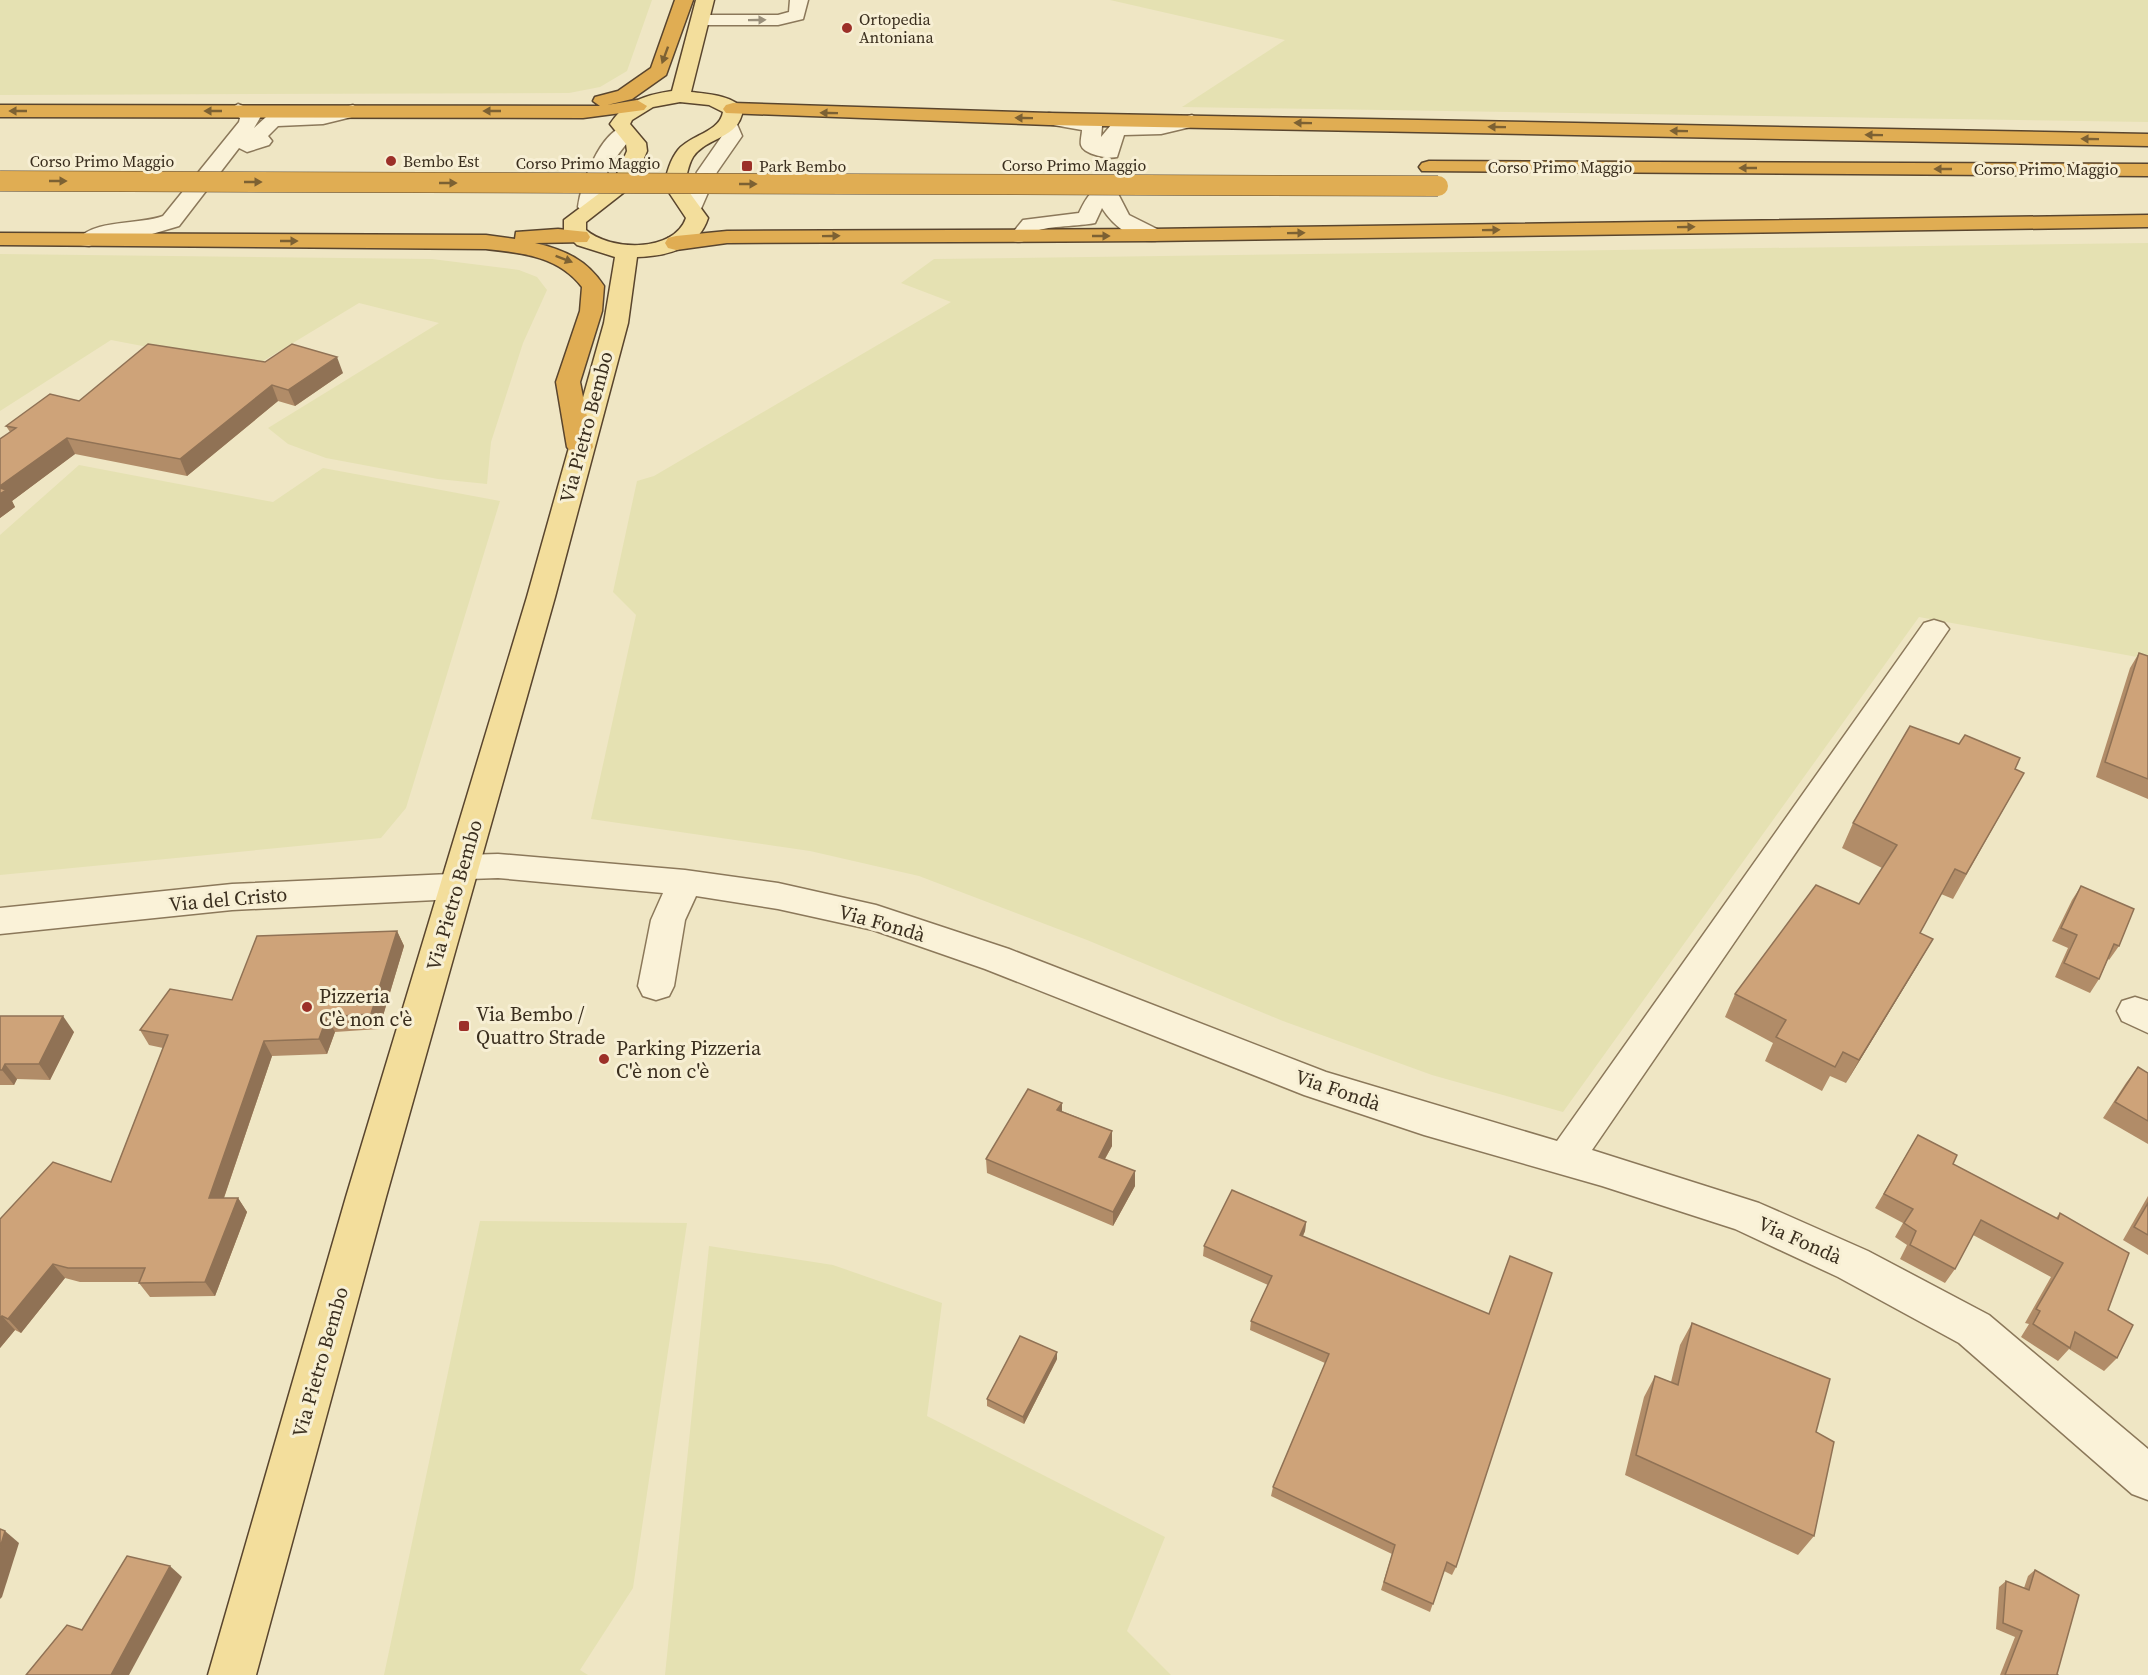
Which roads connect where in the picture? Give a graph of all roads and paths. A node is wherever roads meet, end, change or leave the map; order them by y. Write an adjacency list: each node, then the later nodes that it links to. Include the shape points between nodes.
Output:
1 (684, 0): 10 (highway, one-way to 10, via 659,71 641,86 608,100)
2 (705, 0): 4 (main road)
3 (800, 0): 4 (street, one-way to 3, via 778,20 796,15)
4 (701, 20): 5 (main road)
5 (680, 96): 6 (main road); 11 (main road, via 713,100)
6 (637, 106): 10 (highway, via 580,114); 31 (main road, via 620,124 636,143 637,151 622,186 575,220)
7 (238, 110): 8 (highway, one-way to 8); 9 (highway); 16 (street, via 251,116)
8 (0, 111)
9 (353, 111): 10 (highway, one-way to 9); 16 (street, via 323,118 273,121 257,136 262,141)
10 (550, 111)
11 (731, 118): 12 (highway, one-way to 11); 27 (street, via 732,136 707,172); 27 (main road, via 684,155 674,185)
12 (1049, 118): 13 (highway); 15 (street, via 1092,126 1091,146)
13 (1192, 121): 14 (highway, one-way to 13); 15 (street, via 1161,128 1118,129 1111,137)
14 (2148, 140)
15 (1110, 153): 25 (street)
16 (223, 156): 26 (street)
17 (189, 161): 18 (highway, Corso Primo Maggio)
18 (260, 162)
19 (580, 163): 20 (highway, Corso Primo Maggio)
20 (735, 164)
21 (806, 164): 22 (highway, Corso Primo Maggio, one-way to 21)
22 (2148, 170)
23 (0, 181): 24 (highway, Corso Primo Maggio, one-way to 24, bridge)
24 (2148, 188)
25 (1107, 190): 29 (street, via 1114,214); 30 (street, via 1095,201 1087,218 1031,225)
26 (203, 196): 33 (street, via 164,225 117,229); 34 (street, via 183,227 185,233)
27 (693, 207): 36 (main road, via 697,218 690,234)
28 (2148, 221): 29 (highway, one-way to 28)
29 (1151, 235): 30 (highway, one-way to 29)
30 (1021, 236): 36 (highway, one-way to 30, via 727,237)
31 (579, 237): 35 (highway, via 531,236); 37 (main road, via 601,249)
32 (0, 239): 33 (highway)
33 (89, 240): 34 (highway)
34 (202, 241): 35 (highway, one-way to 35)
35 (486, 242): 38 (highway, one-way to 38, via 543,251 574,263 593,286 591,311 568,382)
36 (676, 243): 37 (main road)
37 (627, 251): 38 (main road, Via Pietro Bembo, via 615,323)
38 (580, 447): 40 (main road, Via Pietro Bembo, via 538,608)
39 (1934, 629): 44 (street, via 1576,1142)
40 (459, 876): 41 (street, Via Fondà, via 498,866); 42 (street, Via del Cristo); 46 (main road, Via Pietro Bembo)
41 (685, 882): 43 (street, via 668,920); 44 (street, Via Fondà, via 778,896 876,918 997,959 1317,1084)
42 (0, 921)
43 (656, 986)
44 (1567, 1161): 45 (street, Via Fondà, via 1745,1215 1853,1264 1974,1329)
45 (2148, 1478)
46 (232, 1675)

